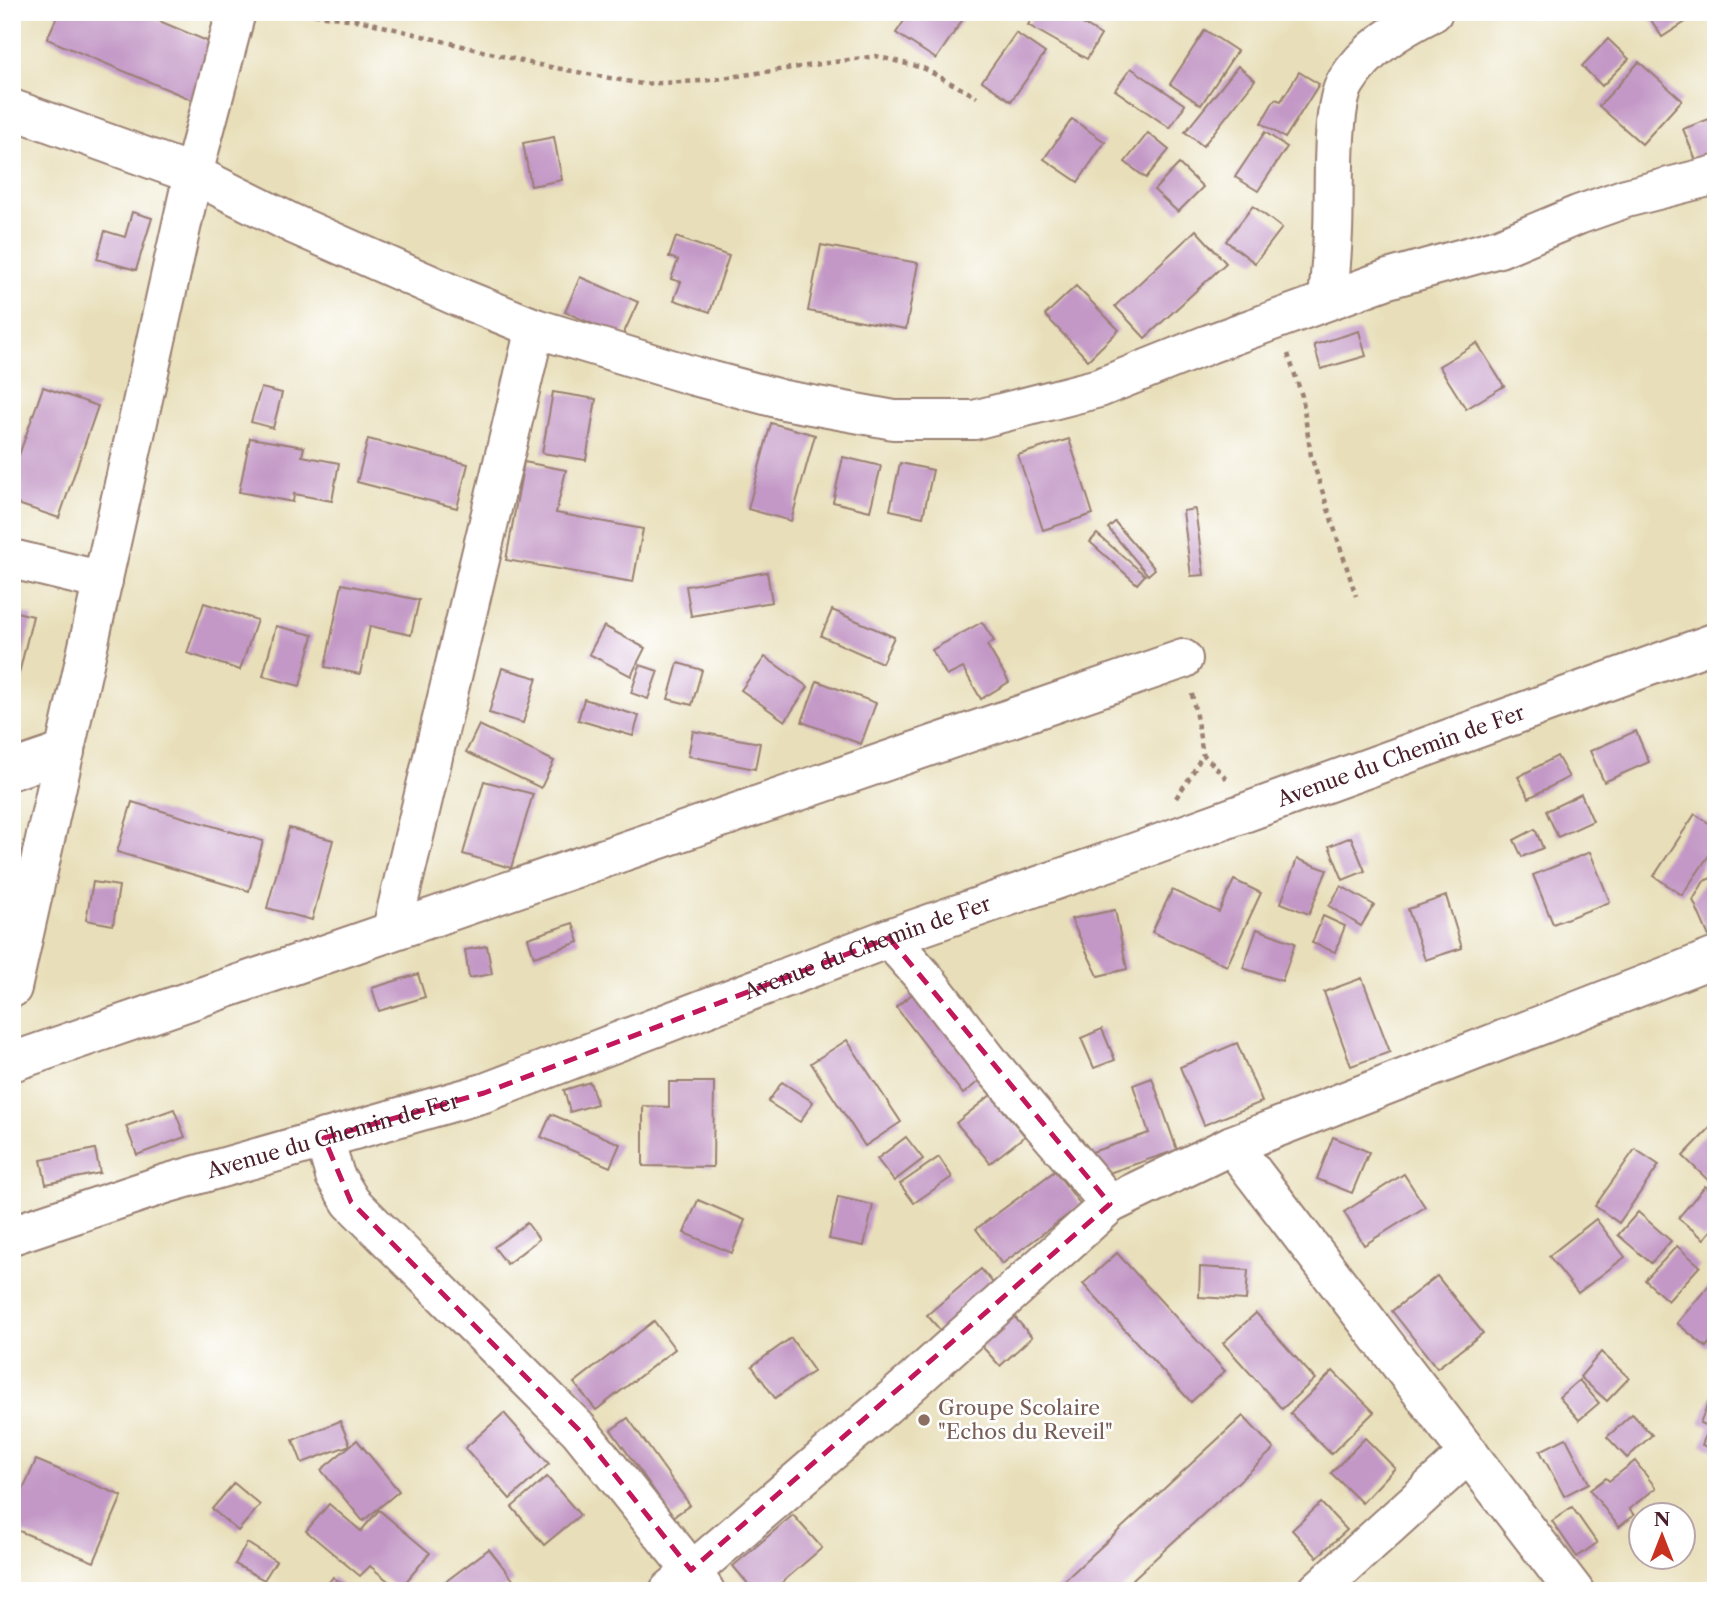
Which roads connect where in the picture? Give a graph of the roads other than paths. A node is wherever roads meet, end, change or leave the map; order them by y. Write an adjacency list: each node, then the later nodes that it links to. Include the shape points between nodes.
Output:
1 (236, 12): 4 (street)
2 (1433, 12): 6 (street, via 1373,48 1344,84 1333,174)
3 (12, 109): 4 (street)
4 (194, 174): 7 (street, via 293,224); 9 (street)
5 (1716, 175): 6 (street, via 1626,198 1499,248)
6 (1328, 300): 7 (street, via 1099,388 974,420 894,420 784,400)
7 (535, 328): 14 (street)
8 (12, 559): 9 (street)
9 (103, 581): 12 (street)
10 (1716, 642): 15 (street, Avenue du Chemin de Fer)
11 (1182, 659): 14 (street)
12 (65, 752): 13 (street); 17 (street)
13 (12, 771)
14 (392, 929): 18 (street)
15 (889, 938): 19 (street, Avenue du Chemin de Fer, via 484,1093); 21 (street)
16 (1716, 957): 20 (street)
17 (12, 988)
18 (12, 1062)
19 (324, 1139): 22 (street, Avenue du Chemin de Fer, via 165,1184); 24 (street, via 335,1176 351,1202 579,1430)
20 (1232, 1145): 21 (street); 23 (street)
21 (1110, 1204): 24 (street)
22 (12, 1236)
23 (1469, 1453): 25 (street); 26 (street)
24 (688, 1584)
25 (1317, 1591)
26 (1574, 1591)

